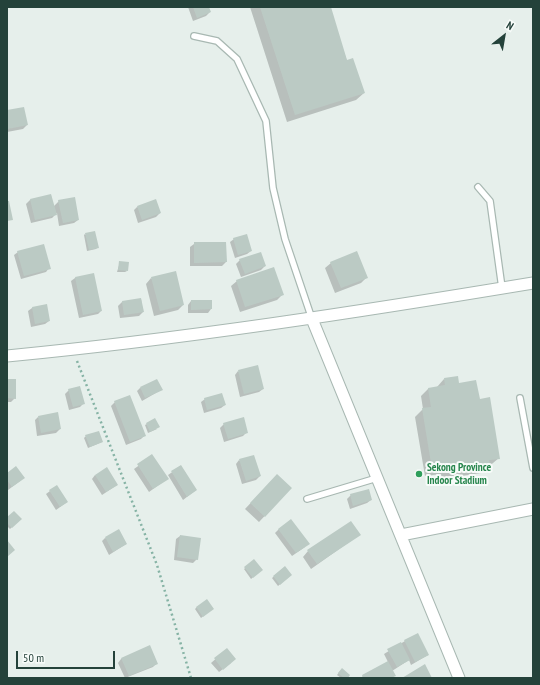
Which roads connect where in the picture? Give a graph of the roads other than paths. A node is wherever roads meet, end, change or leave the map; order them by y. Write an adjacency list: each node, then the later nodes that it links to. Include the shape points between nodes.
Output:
1 (194, 36): 5 (lane, via 217,40 237,59 266,121 273,188 285,239)
2 (478, 187): 4 (lane, via 490,201)
3 (533, 283): 4 (street)
4 (502, 288): 5 (street)
5 (312, 319): 6 (street); 9 (street)
6 (7, 356)
7 (520, 398): 8 (lane)
8 (533, 468)
9 (377, 478): 10 (lane); 12 (street)
10 (307, 499)
11 (533, 509): 12 (street)
12 (401, 535): 13 (street)
13 (460, 678)

